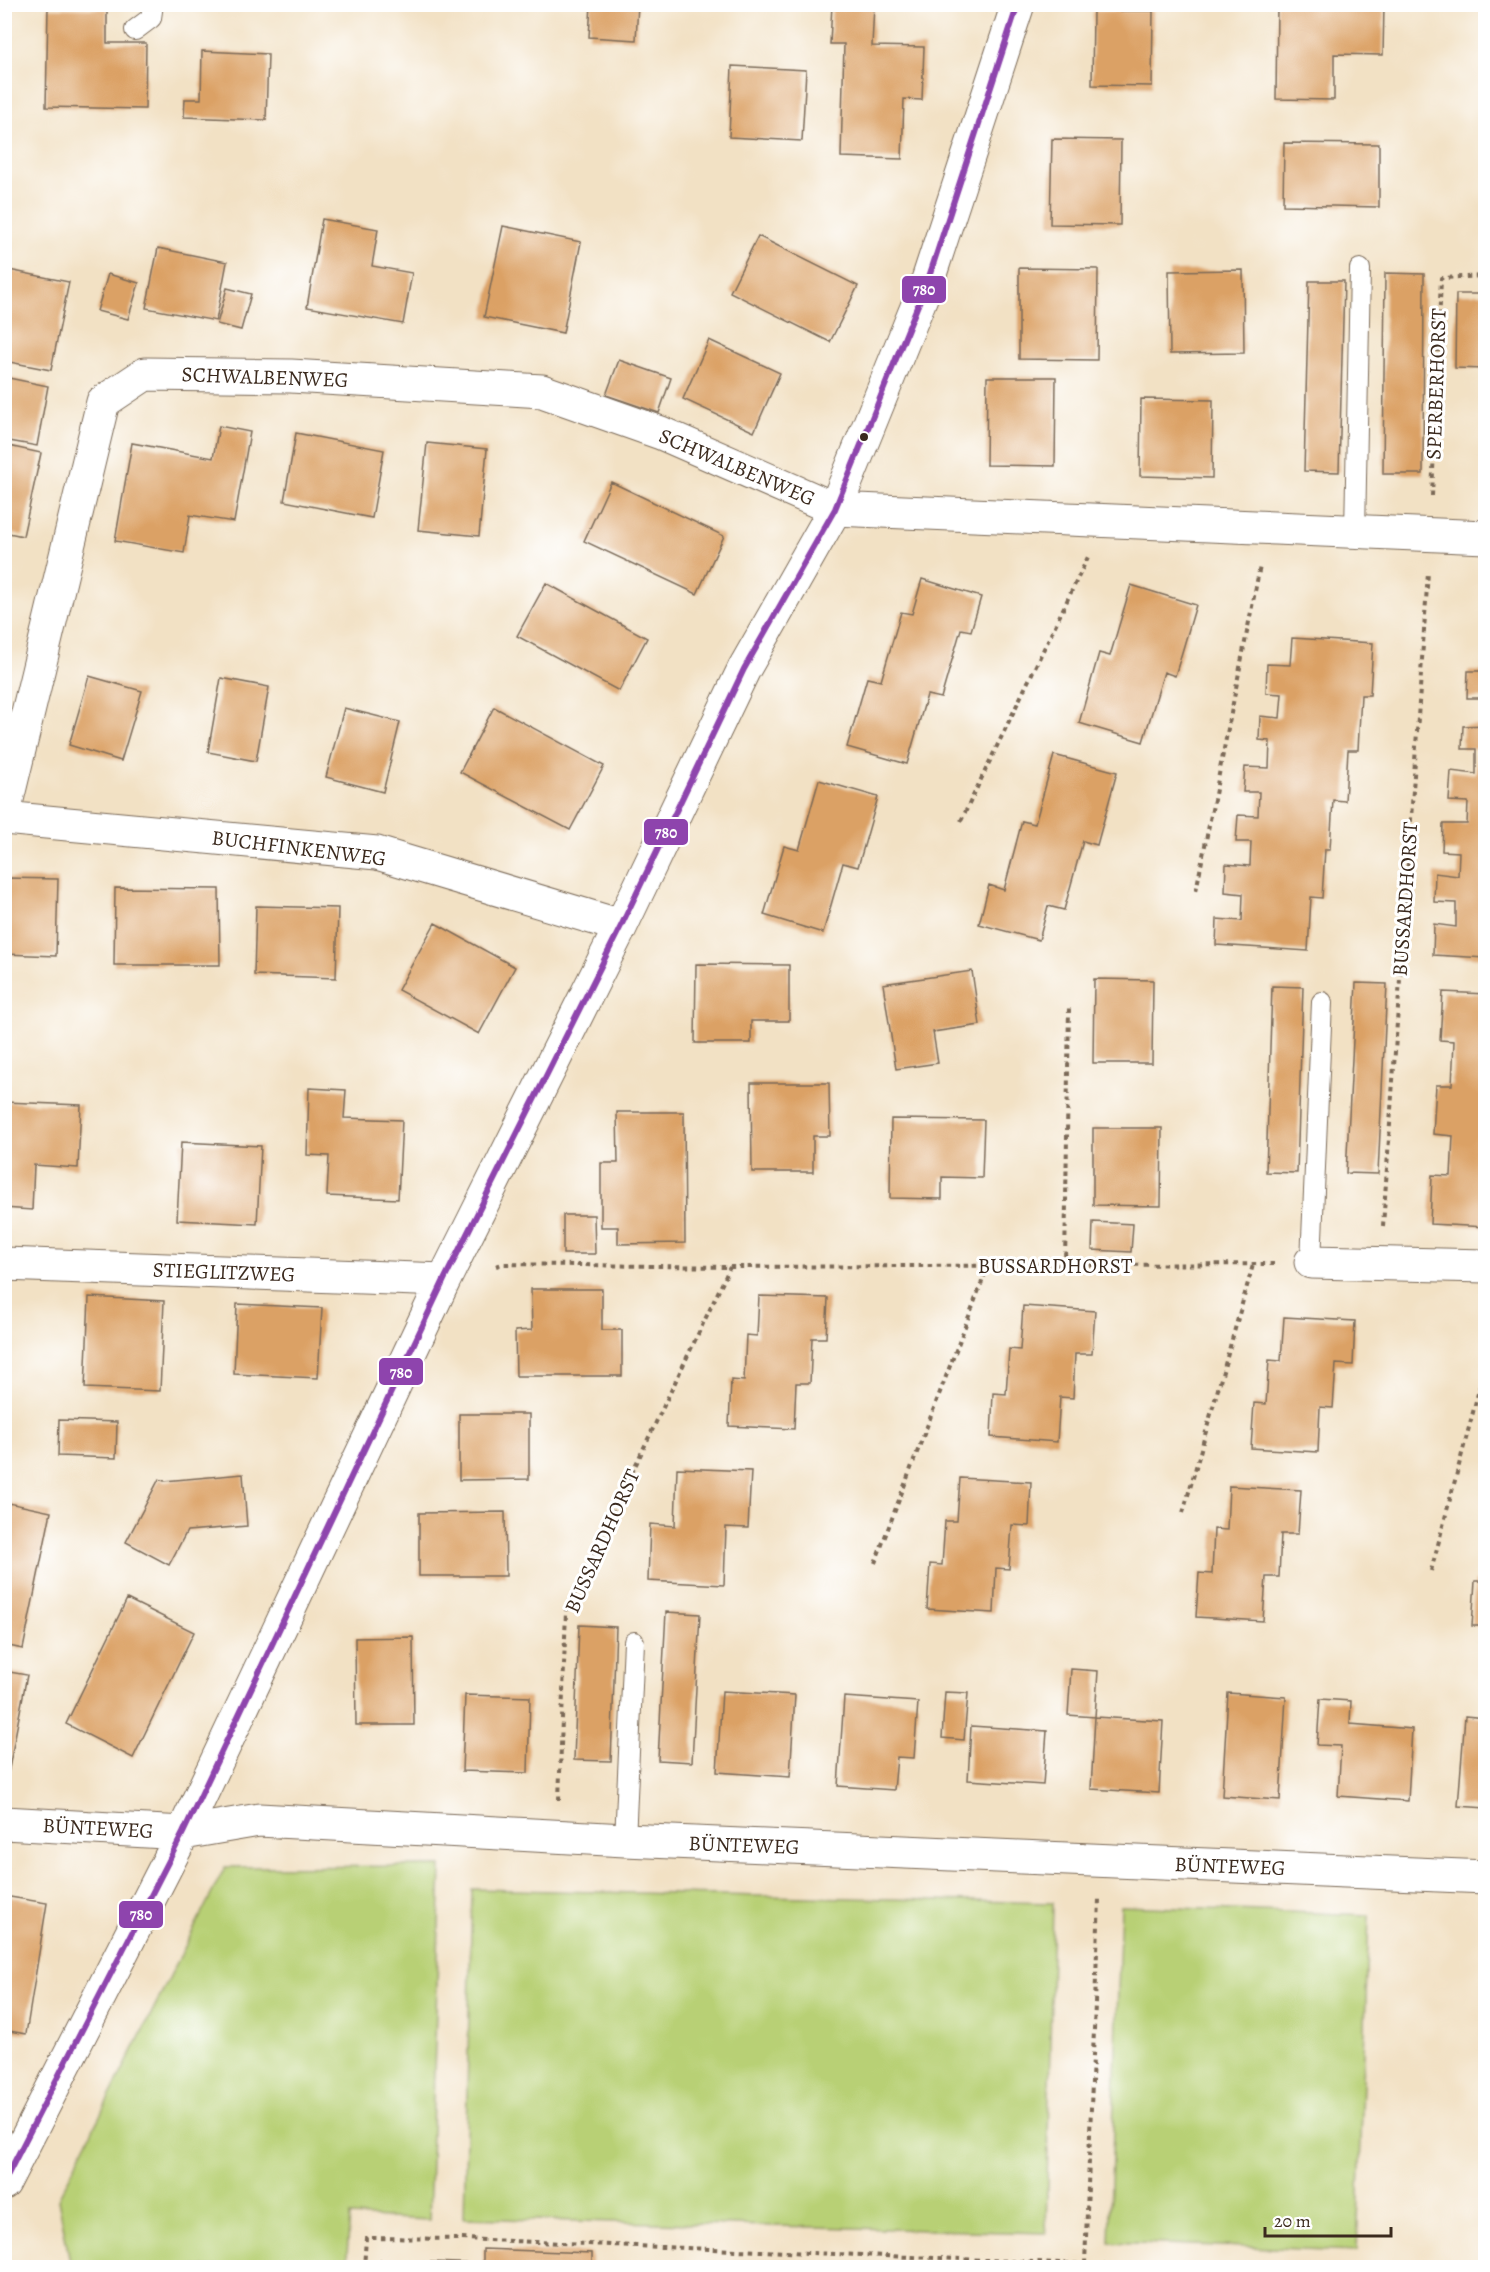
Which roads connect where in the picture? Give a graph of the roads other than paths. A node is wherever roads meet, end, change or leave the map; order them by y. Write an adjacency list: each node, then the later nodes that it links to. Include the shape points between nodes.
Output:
1 (153, 4): 3 (lane, via 151,18)
2 (1018, 4): 5 (street, via 928,280)
3 (135, 30)
4 (1360, 269): 6 (lane)
5 (834, 509): 6 (street); 8 (street, SCHWALBENWEG, via 661,433 542,391 291,376 145,374 103,402); 10 (street, via 744,669)
6 (1355, 532): 7 (street)
7 (1485, 537)
8 (4, 812)
9 (4, 818): 10 (street, BUCHFINKENWEG, via 377,853)
10 (621, 926): 15 (street)
11 (1322, 1002): 12 (lane)
12 (1311, 1262): 14 (street)
13 (4, 1264): 15 (street, STIEGLITZWEG)
14 (1485, 1266)
15 (444, 1280): 18 (street)
16 (634, 1642): 19 (lane)
17 (4, 1823): 18 (street, BÜNTEWEG)
18 (183, 1833): 19 (street, BÜNTEWEG, via 259,1820); 21 (street)
19 (625, 1840): 20 (street, BÜNTEWEG)
20 (1485, 1877)
21 (4, 2183)

